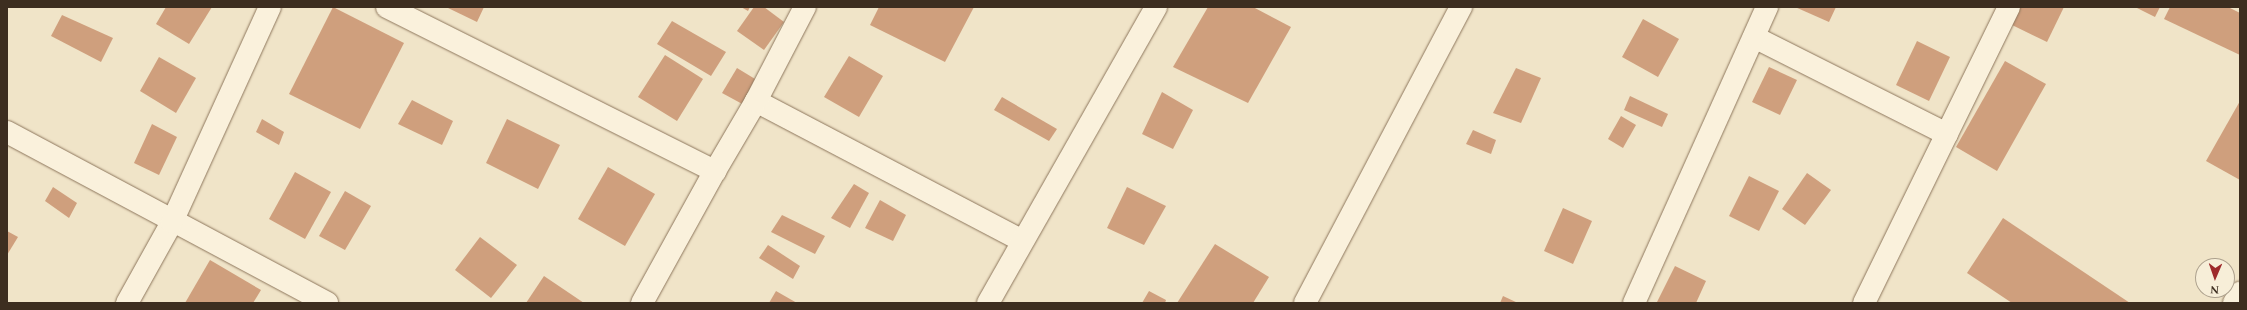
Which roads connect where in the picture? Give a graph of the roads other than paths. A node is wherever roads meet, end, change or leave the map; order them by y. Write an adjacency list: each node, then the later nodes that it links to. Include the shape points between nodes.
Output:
1 (270, 7): 13 (street)
2 (387, 7): 12 (street)
3 (805, 7): 9 (street)
4 (1156, 7): 14 (street)
5 (1461, 7): 20 (street)
6 (1767, 7): 8 (street)
7 (2009, 7): 11 (street)
8 (1754, 37): 11 (street); 21 (street)
9 (756, 101): 12 (street); 14 (street)
10 (7, 132): 13 (street)
11 (1947, 134): 22 (street)
12 (715, 171): 18 (street)
13 (172, 222): 16 (street); 17 (street)
14 (1023, 241): 19 (street)
15 (2240, 293): 23 (street)
16 (127, 303)
17 (327, 303)
18 (642, 303)
19 (988, 303)
20 (1305, 303)
21 (1634, 303)
22 (1864, 303)
23 (2234, 303)

